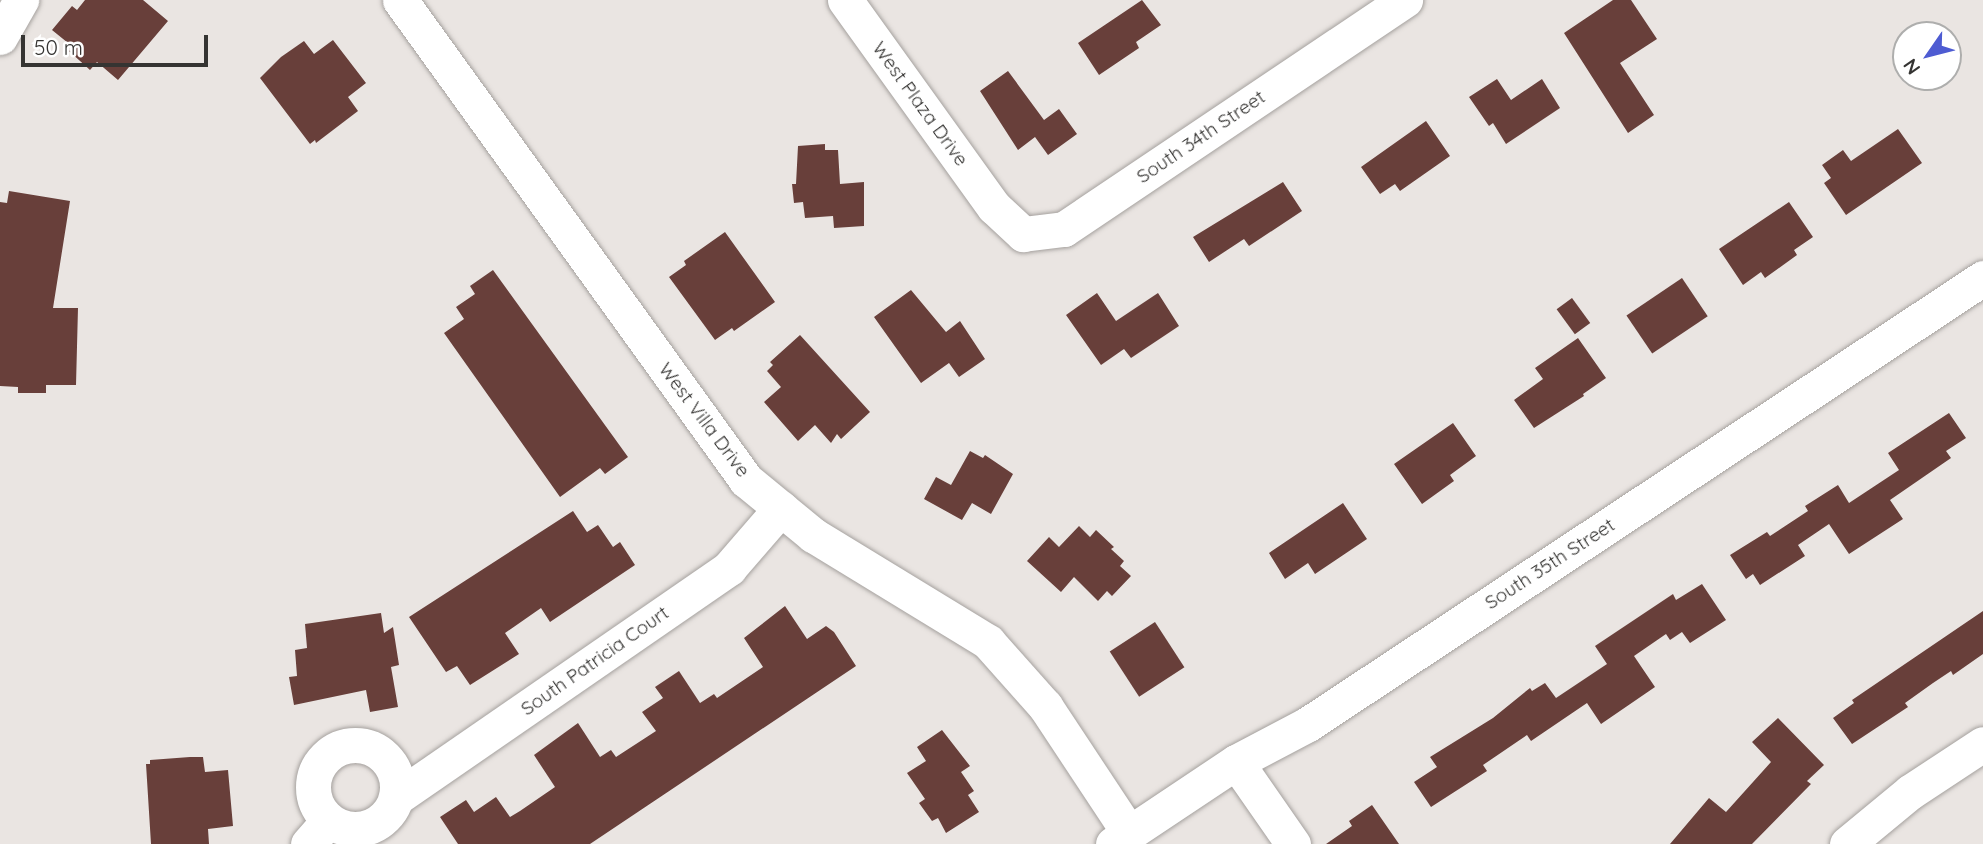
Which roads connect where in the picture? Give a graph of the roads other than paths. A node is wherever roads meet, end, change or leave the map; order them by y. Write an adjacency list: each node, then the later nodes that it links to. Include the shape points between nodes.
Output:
1 (21, 0): 5 (street)
2 (400, 0): 8 (street, West Villa Drive, via 746,480)
3 (845, 0): 6 (street, West Plaza Drive)
4 (1405, 0): 6 (street, South 34th Street, via 1064,229 1023,234)
5 (0, 37)
6 (994, 207)
7 (1983, 278): 10 (street, South 35th Street, via 1308,724)
8 (781, 508): 11 (street, South Patricia Court, via 729,568); 13 (street, West Villa Drive, via 813,535 988,642 1045,706)
9 (1983, 744): 15 (street, via 1910,792)
10 (1236, 762): 13 (street, South 35th Street); 14 (street)
11 (396, 798): 12 (street, South Patricia Court, via 385,816 368,827); 12 (street, South Patricia Court, via 394,770 375,750 355,745 335,749 323,758 312,783 319,810)
12 (318, 832)
13 (1121, 839)
14 (1293, 844)
15 (1847, 844)

